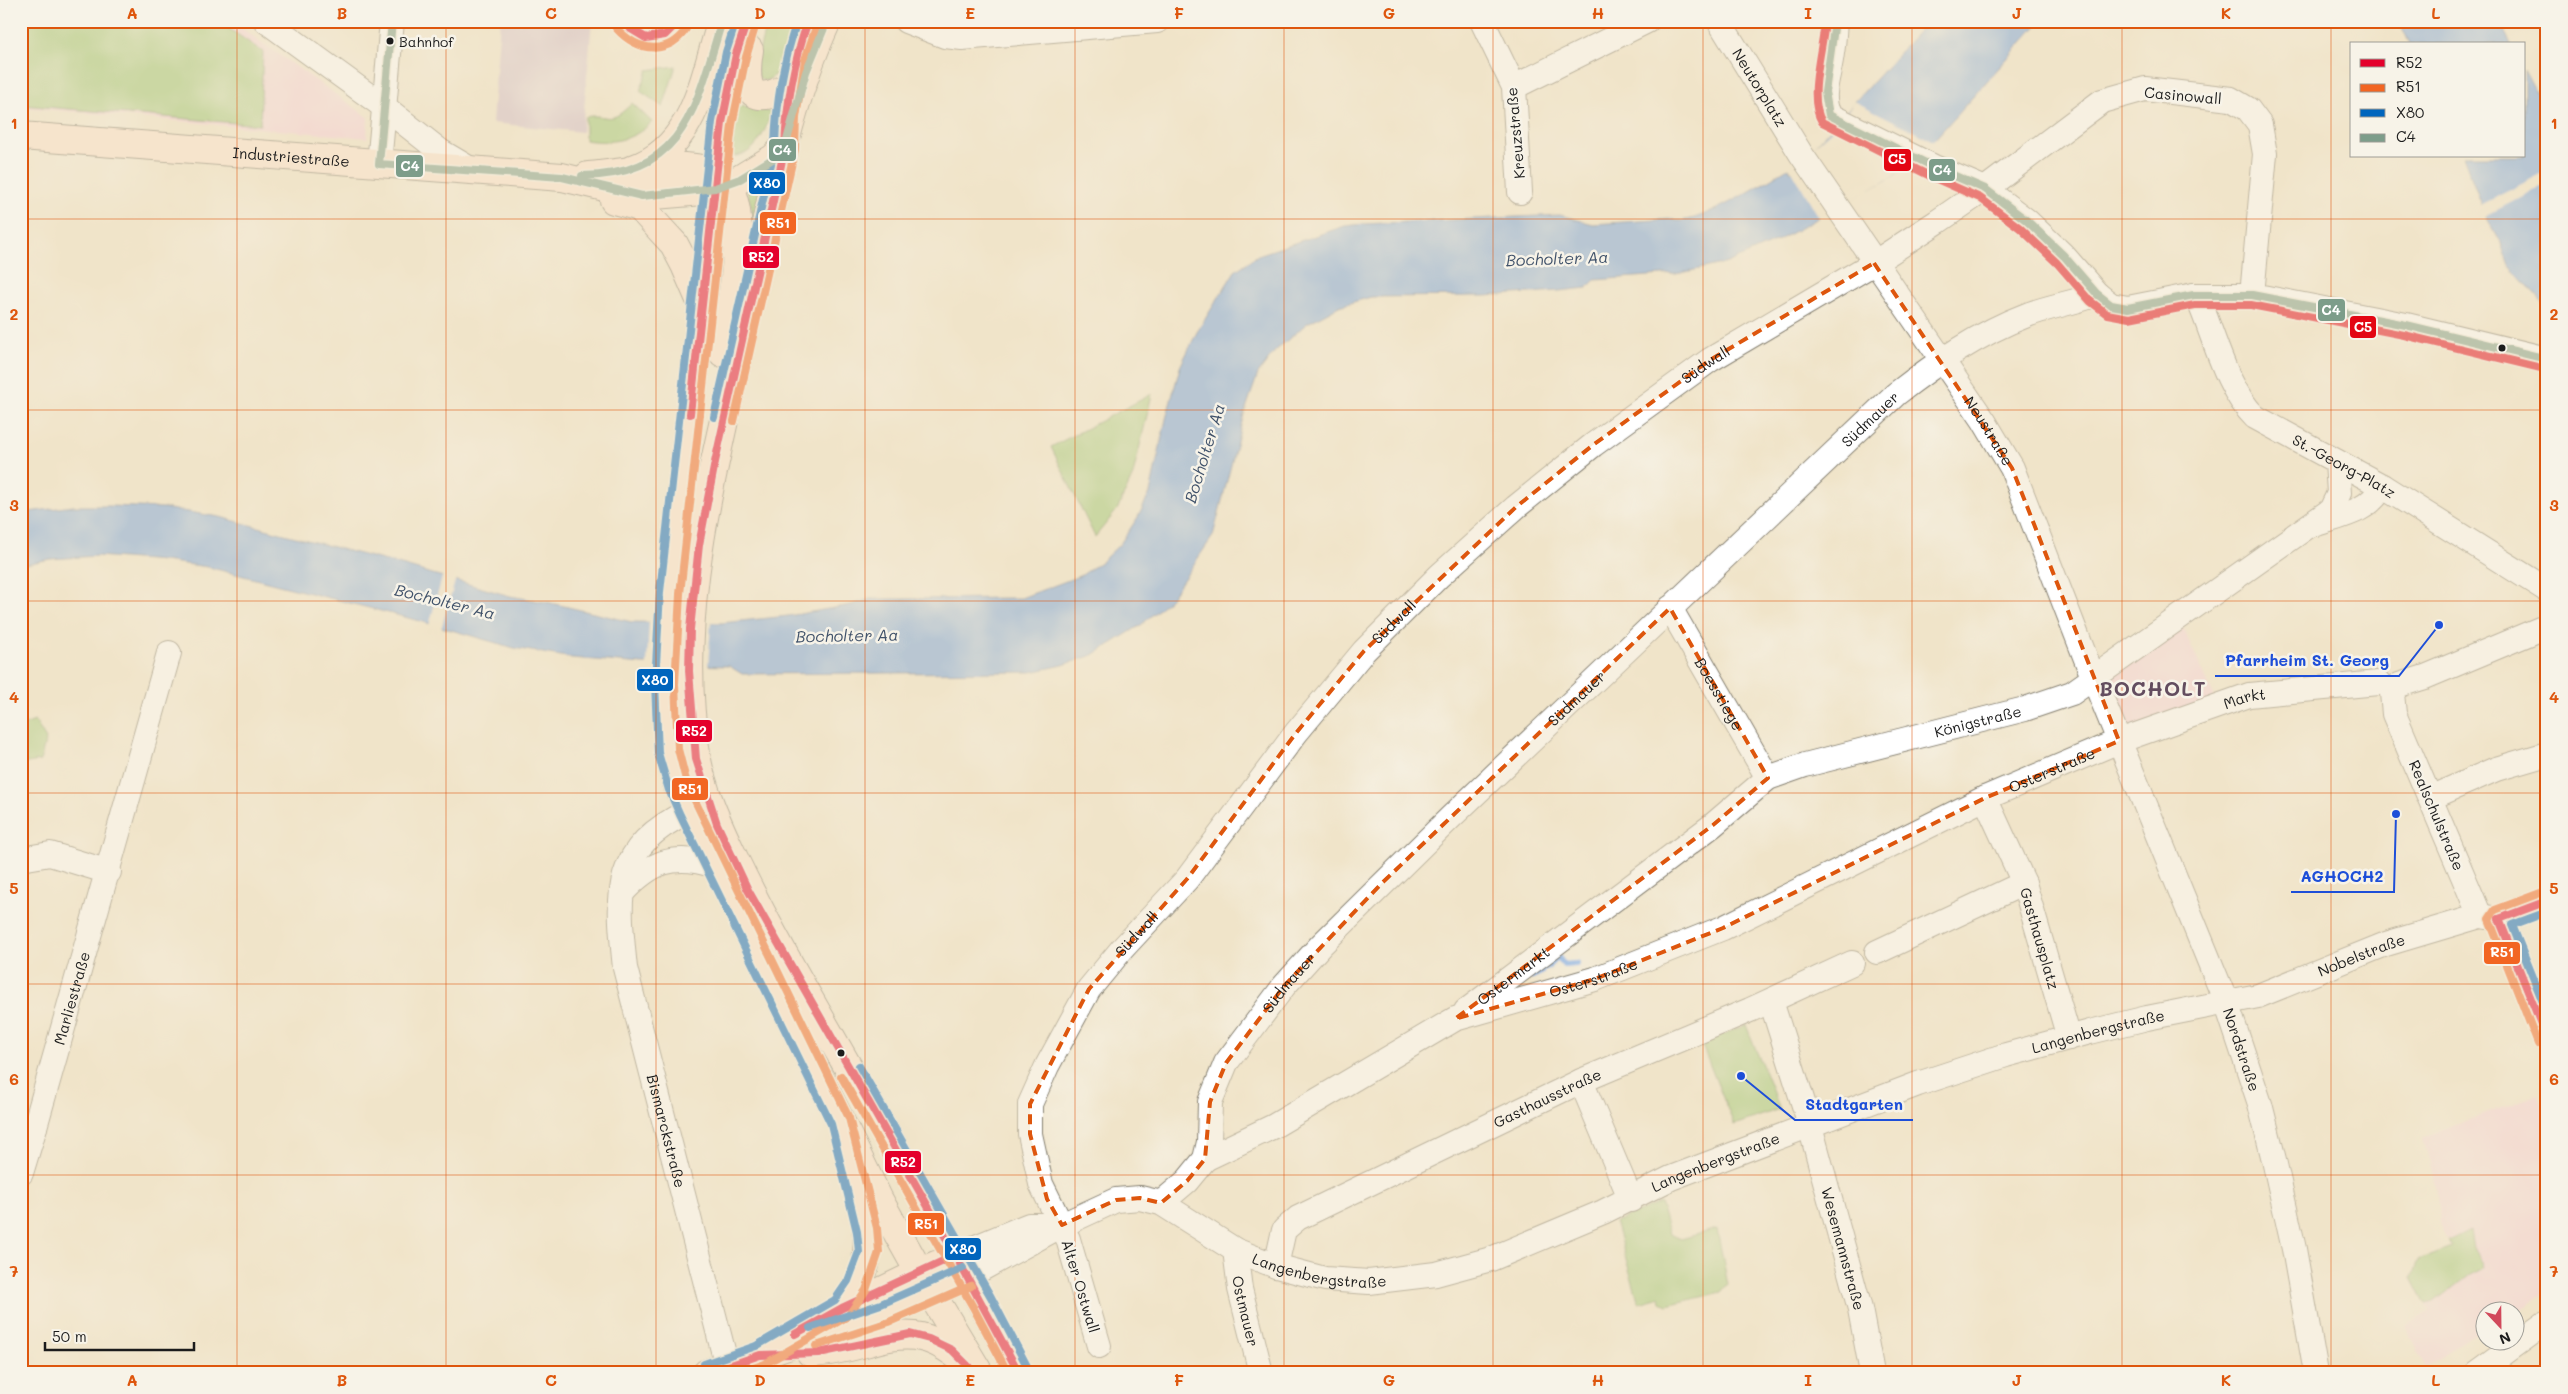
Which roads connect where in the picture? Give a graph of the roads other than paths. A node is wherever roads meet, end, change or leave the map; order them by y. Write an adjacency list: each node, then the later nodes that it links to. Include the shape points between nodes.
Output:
1 (266, 21): 17 (street)
2 (392, 21): 17 (street)
3 (722, 21): 23 (main road, via 698,99 683,132 648,162)
4 (747, 21): 25 (main road, via 730,80)
5 (754, 21): 15 (main road, via 746,74 750,89 755,94 766,96 778,93)
6 (808, 21): 15 (main road, via 795,58)
7 (827, 21): 15 (main road)
8 (841, 21): 15 (street, via 823,57)
9 (1157, 21): 14 (street, via 962,38 945,36)
10 (1482, 21): 16 (street, Kreuzstraße)
11 (1647, 21): 16 (street)
12 (1719, 21): 20 (street, Neutorplatz)
13 (1835, 21): 26 (street, via 1824,106 1829,114)
14 (917, 23)
15 (800, 79): 19 (main road)
16 (1514, 88): 27 (street, Kreuzstraße)
17 (383, 106): 21 (street); 22 (street, via 440,151)
18 (21, 136): 21 (main road, Industriestraße)
19 (785, 147): 25 (main road, via 760,167); 36 (main road)
20 (1801, 154): 28 (street, Neustraße)
21 (379, 164): 22 (main road, Industriestraße)
22 (472, 170): 24 (main road, Industriestraße)
23 (625, 172): 24 (main road); 25 (main road, via 704,169)
24 (562, 178): 25 (main road, via 642,196 703,191); 32 (main road, via 600,196 640,207 674,244)
25 (720, 181): 32 (main road); 36 (main road, via 738,210 738,246 718,383)
26 (1985, 189): 28 (street, Südwall); 29 (street, via 2026,220); 31 (street, Casinowall, via 2102,101 2145,89 2231,99 2248,110 2260,125 2266,154)
27 (1520, 192)
28 (1874, 263): 33 (street, Neustraße); 75 (street, Südwall, via 1710,360 1593,445 1509,513 1439,576 1358,658 1296,733 1187,879 1089,989 1047,1066 1030,1104 1030,1134 1041,1184)
29 (2097, 294): 30 (street, via 2111,305 2128,308); 33 (street, Südmauer, via 2027,315)
30 (2194, 295): 31 (street); 35 (street, St.-Georg-Platz, via 2246,408 2255,417)
31 (2252, 295): 34 (street)
32 (702, 304): 40 (main road)
33 (1941, 359): 41 (street, Südmauer, via 1896,394); 44 (street, Neustraße, via 2012,468)
34 (2547, 359)
35 (2338, 462): 37 (street, St.-Georg-Platz); 38 (street, Königstraße, via 2339,493 2331,510)
36 (713, 472): 40 (main road)
37 (2382, 486): 38 (street, via 2378,496 2369,504); 39 (street, St.-Georg-Platz)
38 (2307, 528): 44 (street, Königstraße)
39 (2547, 590)
40 (681, 594): 46 (main road)
41 (1670, 608): 49 (street, Boesstiege); 71 (street, Südmauer, via 1381,884 1284,986 1226,1063 1216,1082 1210,1102)
42 (2547, 626): 51 (street, Realschulstraße, via 2399,685 2392,693 2394,714)
43 (170, 653): 55 (street, Marliestraße)
44 (2093, 677): 47 (street, Neustraße); 49 (street, Königstraße, via 2072,693 2025,709 1805,765)
45 (2378, 683): 47 (street, Markt, via 2249,695)
46 (677, 684): 52 (main road, via 669,756); 78 (main road, via 705,789 726,841)
47 (2119, 741): 50 (street, Osterstraße); 63 (street, Nordstraße)
48 (2547, 754): 51 (street, via 2496,769)
49 (1768, 778): 59 (street, Königstraße, via 1629,890)
50 (1985, 798): 56 (street); 64 (street, Osterstraße, via 1723,928 1595,979)
51 (2430, 798): 58 (street, Realschulstraße)
52 (689, 811): 54 (main road); 57 (street, Bismarckstraße, via 646,838 636,849 626,870)
53 (21, 859): 55 (street, via 50,854)
54 (715, 866): 57 (street, via 696,860 663,862 637,876); 68 (main road)
55 (109, 872): 70 (street, Marliestraße)
56 (2024, 883): 60 (street, Gasthausplatz); 65 (street, Gasthausplatz)
57 (622, 893): 83 (street, Bismarckstraße, via 620,925 625,968)
58 (2489, 917): 63 (street, Nobelstraße, via 2386,944 2258,996); 66 (street, Realschulstraße)
59 (1571, 930): 64 (street, Ostermarkt)
60 (1878, 952)
61 (1852, 963): 62 (street, Gasthausstraße)
62 (1771, 1001): 67 (street, Gasthausstraße); 69 (street, Wesemannstraße)
63 (2226, 1002): 65 (street, Langenbergstraße); 90 (street, Nordstraße, via 2260,1104 2274,1160)
64 (1455, 1019): 71 (street, Osterstraße, via 1274,1126)
65 (2080, 1035): 69 (street, Langenbergstraße, via 1918,1084)
66 (2547, 1040)
67 (1582, 1081): 73 (street); 77 (street, Gasthausstraße, via 1298,1218 1284,1230)
68 (840, 1121): 78 (main road, via 878,1163 929,1258); 79 (main road, via 867,1230 869,1253 857,1286)
69 (1809, 1126): 73 (street, Langenbergstraße, via 1671,1178); 89 (street, Wesemannstraße, via 1863,1318)
70 (28, 1128): 72 (street, Marliestraße)
71 (1205, 1159): 74 (street, Südmauer, via 1187,1181)
72 (21, 1173)
73 (1631, 1200): 77 (street, Langenbergstraße, via 1491,1259 1436,1274 1400,1280 1340,1280)
74 (1161, 1203): 75 (street, via 1140,1198 1116,1200); 76 (street, Langenbergstraße)
75 (1062, 1226): 78 (street, via 1029,1225); 81 (street, Alter Ostwall)
76 (1235, 1250): 77 (street, Langenbergstraße); 88 (street, Ostmauer, via 1240,1288)
77 (1276, 1266)
78 (943, 1275): 79 (main road); 82 (main road, via 885,1313); 85 (main road); 86 (main road, via 959,1295); 87 (main road)
79 (842, 1308): 82 (main road)
80 (2547, 1322): 91 (street)
81 (1099, 1346)
82 (760, 1355): 83 (main road); 84 (main road, via 819,1353 910,1334 952,1350)
83 (717, 1369)
84 (975, 1373)
85 (979, 1373)
86 (1001, 1373)
87 (1019, 1373)
88 (1261, 1373)
89 (1872, 1373)
90 (2316, 1373)
91 (2477, 1373)

